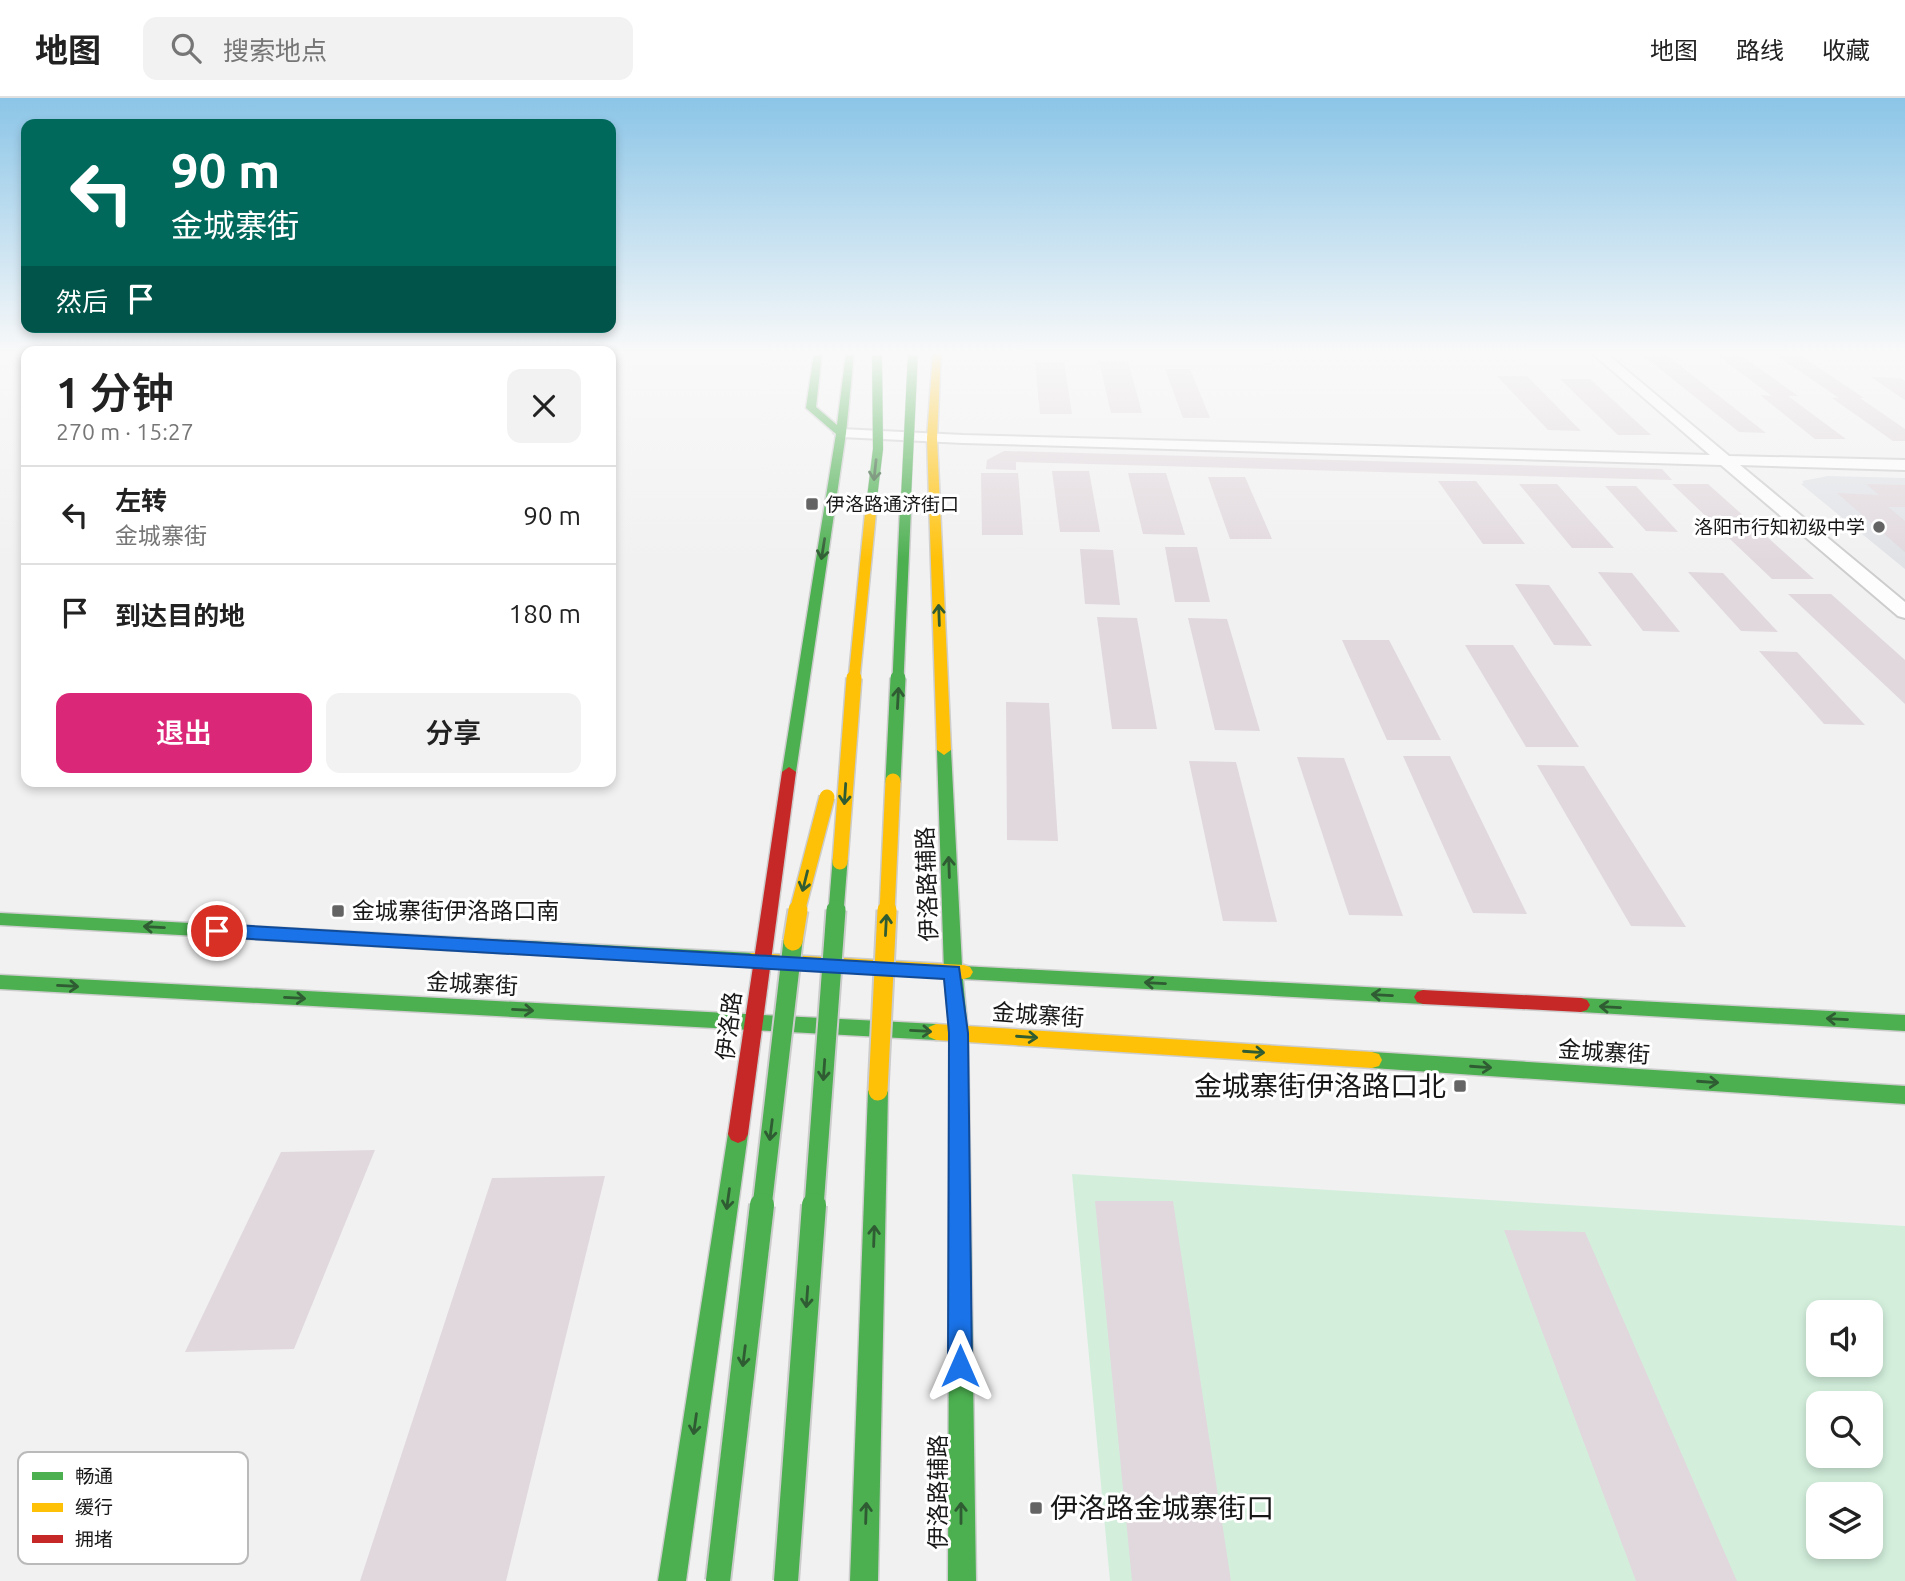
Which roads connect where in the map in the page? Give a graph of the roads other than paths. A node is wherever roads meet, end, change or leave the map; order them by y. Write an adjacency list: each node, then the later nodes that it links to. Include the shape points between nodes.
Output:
1 (828, 422): 8 (main road)
2 (842, 422): 8 (main road, 伊洛路)
3 (877, 422): 15 (main road, one-way to 15, bridge)
4 (910, 422): 27 (main road, one-way to 4, bridge, via 878,1091)
5 (933, 422): 9 (main road, 伊洛路辅路)
6 (1686, 422): 10 (street)
7 (1690, 422): 10 (street)
8 (841, 433): 9 (street); 17 (main road, 伊洛路, one-way to 17)
9 (932, 435): 10 (street); 18 (main road, 伊洛路辅路, one-way to 9)
10 (1729, 456): 11 (street); 12 (street); 13 (street); 14 (street)
11 (1905, 459)
12 (1905, 465)
13 (1905, 598)
14 (1905, 612)
15 (853, 696): 25 (main road, one-way to 25, bridge, via 795,920); 26 (main road, one-way to 26, bridge)
16 (0, 919): 17 (main road, 金城寨街, one-way to 16)
17 (760, 961): 18 (main road, 金城寨街); 20 (main road, 伊洛路)
18 (953, 972): 21 (main road, 金城寨街, one-way to 18); 22 (main road, 伊洛路辅路)
19 (0, 982): 20 (main road, 金城寨街, one-way to 20)
20 (754, 1022): 22 (main road, 金城寨街, one-way to 22); 24 (main road, 伊洛路, one-way to 24)
21 (1905, 1023)
22 (959, 1033): 23 (main road, 金城寨街, one-way to 23); 28 (main road, 伊洛路辅路, one-way to 22)
23 (1905, 1095)
24 (673, 1581)
25 (718, 1581)
26 (786, 1581)
27 (864, 1581)
28 (962, 1581)

